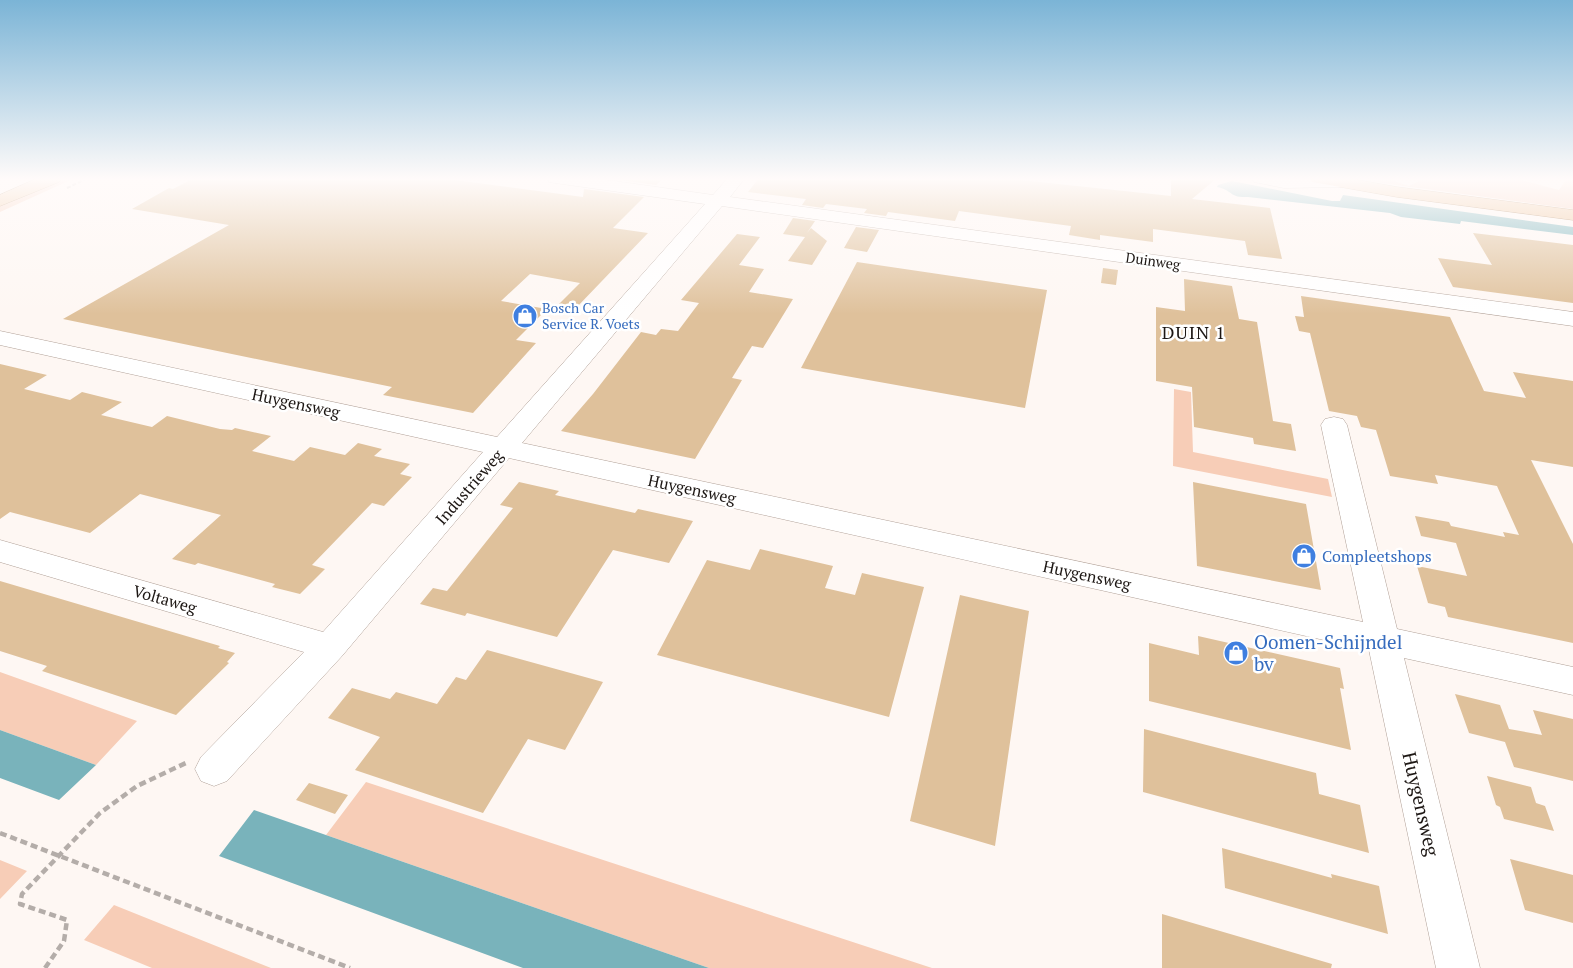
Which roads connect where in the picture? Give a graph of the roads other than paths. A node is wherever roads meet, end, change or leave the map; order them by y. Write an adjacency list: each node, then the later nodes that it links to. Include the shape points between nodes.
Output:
1 (699, 223): 6 (street, Industrieweg)
2 (879, 223): 3 (street, Duinweg)
3 (1573, 319)
4 (0, 338): 6 (street, Huygensweg)
5 (1334, 425): 8 (street, Huygensweg)
6 (504, 448): 8 (street, Huygensweg); 9 (street, Industrieweg)
7 (0, 551): 9 (street, Voltaweg)
8 (1383, 639): 10 (street, Huygensweg); 12 (street, Huygensweg)
9 (330, 647): 11 (street, Industrieweg)
10 (1573, 680)
11 (206, 763)
12 (1458, 968)

